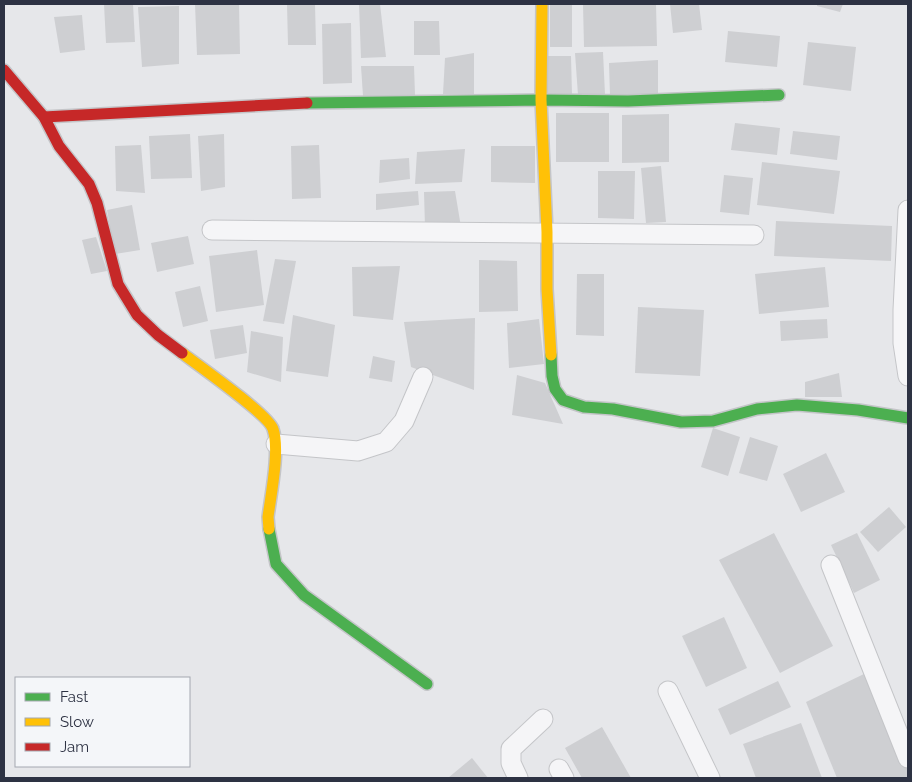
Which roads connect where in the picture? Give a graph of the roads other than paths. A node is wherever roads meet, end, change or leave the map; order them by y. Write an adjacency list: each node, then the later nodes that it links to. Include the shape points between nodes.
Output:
1 (542, 4): 4 (street)
2 (4, 70): 5 (street)
3 (779, 95): 4 (street, via 628,101)
4 (541, 100): 5 (street, via 334,102); 8 (street)
5 (44, 118): 13 (street, via 59,146 89,184 118,284 137,315 158,335 260,413 273,427)
6 (908, 210): 10 (street, via 903,342)
7 (212, 230): 8 (street)
8 (547, 232): 9 (street); 12 (street, via 552,376 563,400 681,422 713,420 757,409 796,405)
9 (754, 235)
10 (908, 376)
11 (423, 377): 13 (street, via 404,421 386,442 358,450)
12 (908, 418)
13 (276, 444): 15 (street, via 268,517 276,564 304,595)
14 (831, 565): 18 (street)
15 (427, 684)
16 (668, 691): 20 (street)
17 (543, 719): 19 (street, via 510,749 511,763)
18 (908, 758)
19 (518, 778)
20 (710, 778)

